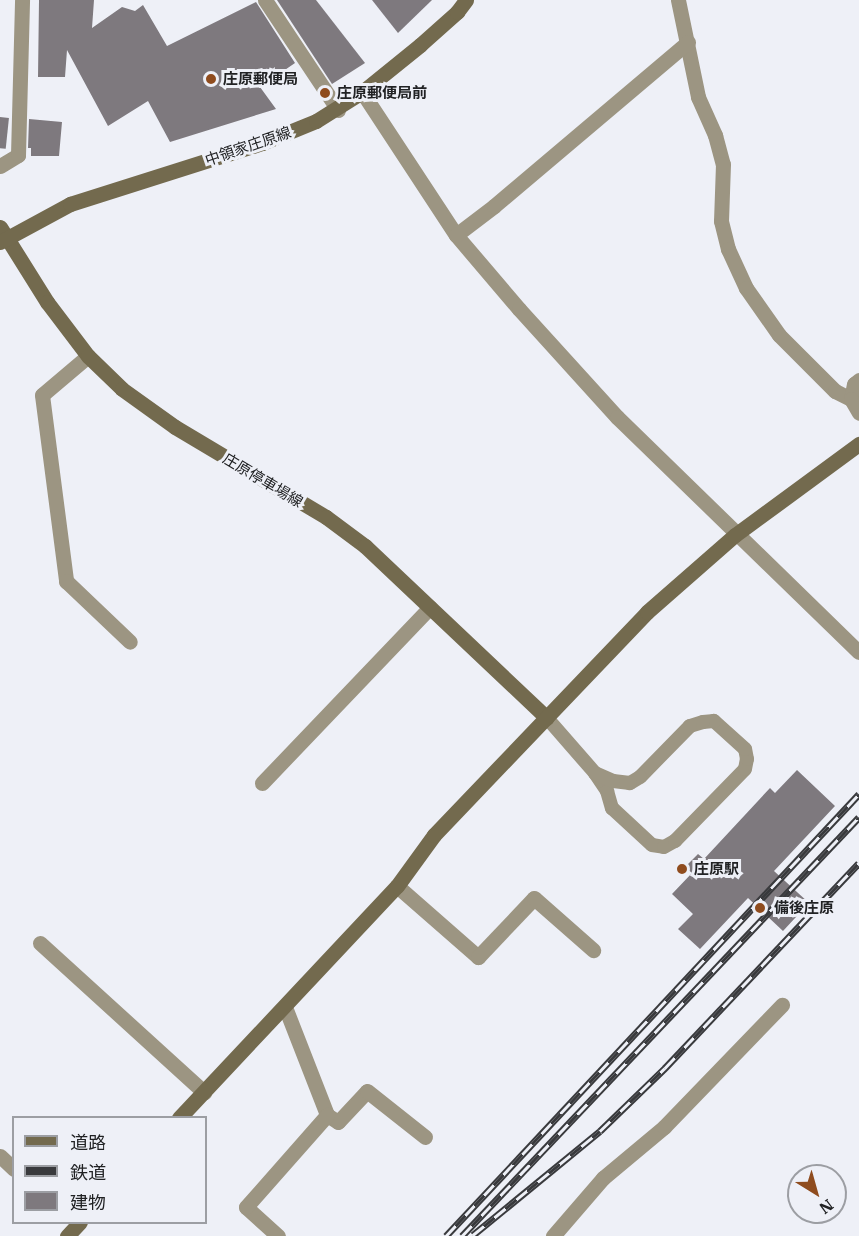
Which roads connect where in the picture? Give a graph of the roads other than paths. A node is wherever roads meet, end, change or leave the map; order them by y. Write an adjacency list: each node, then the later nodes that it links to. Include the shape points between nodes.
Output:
1 (22, 0): 8 (street, via 18,155)
2 (265, 0): 7 (street)
3 (466, 0): 6 (main road, 中領家庄原線, via 420,45)
4 (678, 0): 5 (street)
5 (688, 42): 9 (street); 13 (street, via 698,97 723,164 721,221 728,249 779,335 835,391)
6 (362, 92): 7 (main road, 中領家庄原線); 9 (street)
7 (338, 110): 10 (main road, 中領家庄原線, via 262,143 70,204)
8 (0, 166)
9 (456, 234): 16 (street, via 608,407)
10 (2, 236): 11 (main road, 庄原停車場線)
11 (88, 356): 17 (main road, 庄原停車場線, via 122,389 175,427 326,517 365,546); 18 (street, via 42,395 66,581)
12 (859, 380): 13 (street, via 854,384)
13 (851, 399): 14 (street)
14 (859, 413)
15 (859, 444): 16 (main road)
16 (735, 535): 19 (street); 20 (main road, via 647,612)
17 (430, 607): 20 (main road, 庄原停車場線); 22 (street)
18 (130, 642)
19 (859, 652)
20 (547, 718): 21 (lane); 23 (main road, via 434,835)
21 (595, 773): 21 (lane, via 630,783 690,726 703,722 714,721 745,749 747,759 745,769 675,841 664,847 652,845 612,808)
22 (262, 783)
23 (397, 886): 25 (street, via 478,957 534,898); 27 (main road)
24 (40, 943): 28 (street)
25 (593, 950)
26 (782, 1005): 35 (street, via 664,1127 603,1178)
27 (285, 1006): 28 (main road); 29 (street)
28 (204, 1092): 30 (main road)
29 (327, 1115): 31 (street, via 338,1122 367,1091); 34 (street, via 246,1207)
30 (182, 1116)
31 (425, 1137)
32 (0, 1156): 33 (street)
33 (12, 1167)
34 (278, 1236)
35 (553, 1236)

